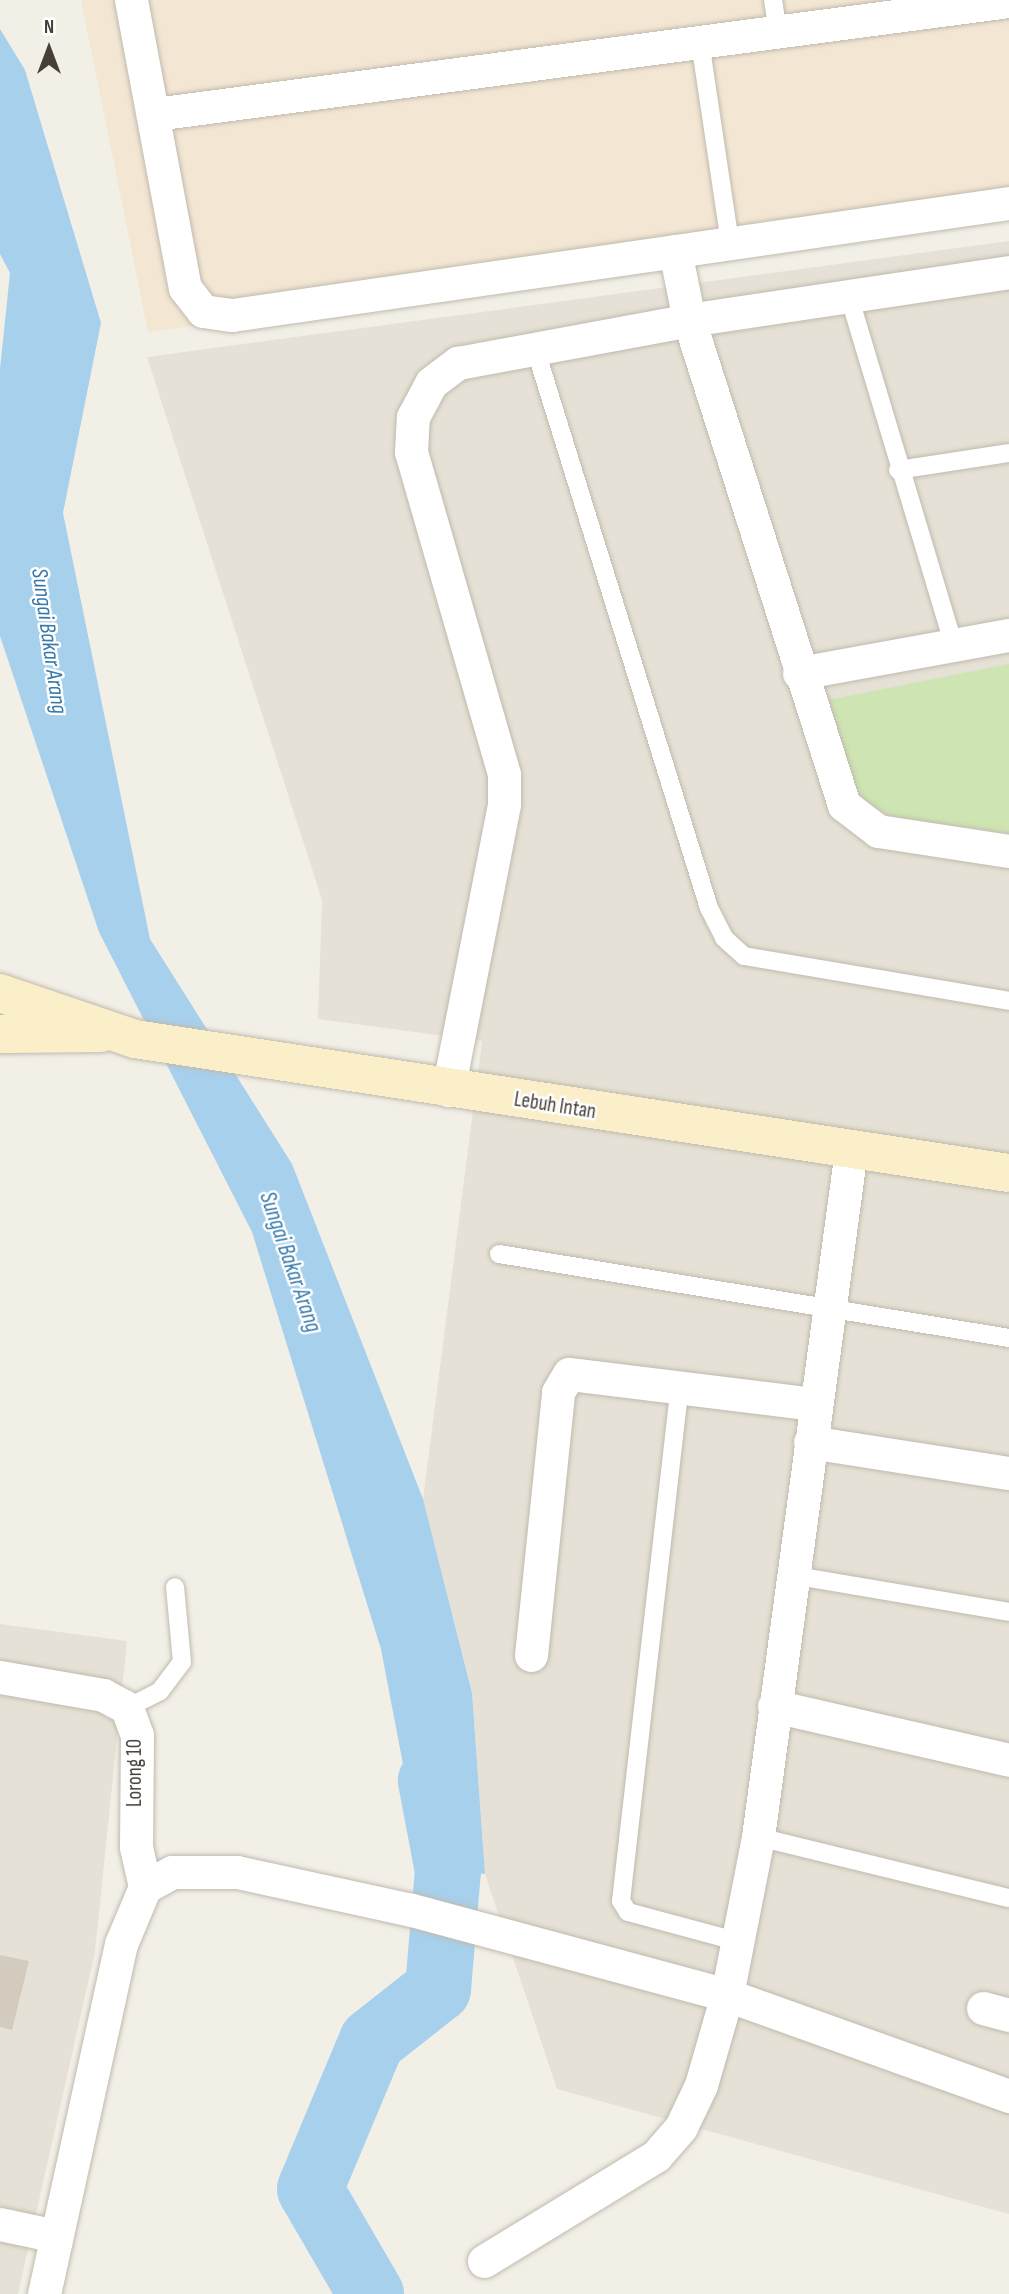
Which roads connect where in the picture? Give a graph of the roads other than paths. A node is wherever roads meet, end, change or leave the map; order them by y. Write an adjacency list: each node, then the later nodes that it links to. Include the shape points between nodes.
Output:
1 (131, 0): 5 (street)
2 (1009, 1): 3 (street)
3 (776, 16): 4 (street)
4 (700, 42): 5 (street); 7 (lane)
5 (155, 114): 8 (street, via 185,288 203,311 232,315)
6 (1009, 203): 7 (street)
7 (730, 243): 8 (street)
8 (675, 251): 11 (street)
9 (1009, 272): 10 (street)
10 (849, 296): 11 (street); 14 (lane)
11 (689, 320): 12 (street); 17 (street)
12 (535, 348): 20 (lane, via 709,908 724,938 744,956); 23 (street, via 458,363 431,383 413,417 411,452 504,774 504,804)
13 (1009, 453): 14 (lane)
14 (898, 470): 16 (lane)
15 (1009, 635): 16 (street)
16 (954, 645): 17 (street)
17 (799, 673): 18 (street, via 844,805 859,820 878,831)
18 (1009, 851)
19 (0, 993): 22 (main road, Lebuh Intan)
20 (1009, 1000)
21 (0, 1034): 22 (main road, Lebuh Intan)
22 (119, 1036): 23 (main road, Lebuh Intan)
23 (448, 1090): 24 (main road, Lebuh Intan)
24 (851, 1150): 25 (main road, Lebuh Intan); 27 (street)
25 (1009, 1173)
26 (499, 1254): 27 (lane)
27 (829, 1311): 28 (lane); 30 (street)
28 (1009, 1338)
29 (680, 1384): 30 (street); 36 (street, via 579,1371 563,1381); 44 (lane, via 621,1901 628,1912)
30 (815, 1404): 31 (street)
31 (810, 1442): 32 (street); 33 (street)
32 (1009, 1473)
33 (791, 1575): 35 (lane); 38 (street)
34 (175, 1587): 39 (lane, via 182,1662 160,1691)
35 (1009, 1612)
36 (531, 1655)
37 (0, 1678): 39 (street, Lorong 10, via 103,1695)
38 (774, 1706): 40 (street); 41 (street)
39 (127, 1708): 42 (street, Lorong 10, via 137,1735 135,1834)
40 (1009, 1760)
41 (758, 1837): 43 (lane); 44 (street)
42 (145, 1886): 45 (street, via 172,1872 237,1872 412,1910); 48 (street, via 121,1944)
43 (1009, 1898)
44 (739, 1942): 45 (street)
45 (727, 1995): 46 (street); 49 (street, via 701,2085 681,2127 656,2156)
46 (1009, 2096)
47 (0, 2224): 48 (street)
48 (56, 2236): 50 (street)
49 (484, 2261)
50 (44, 2294)

